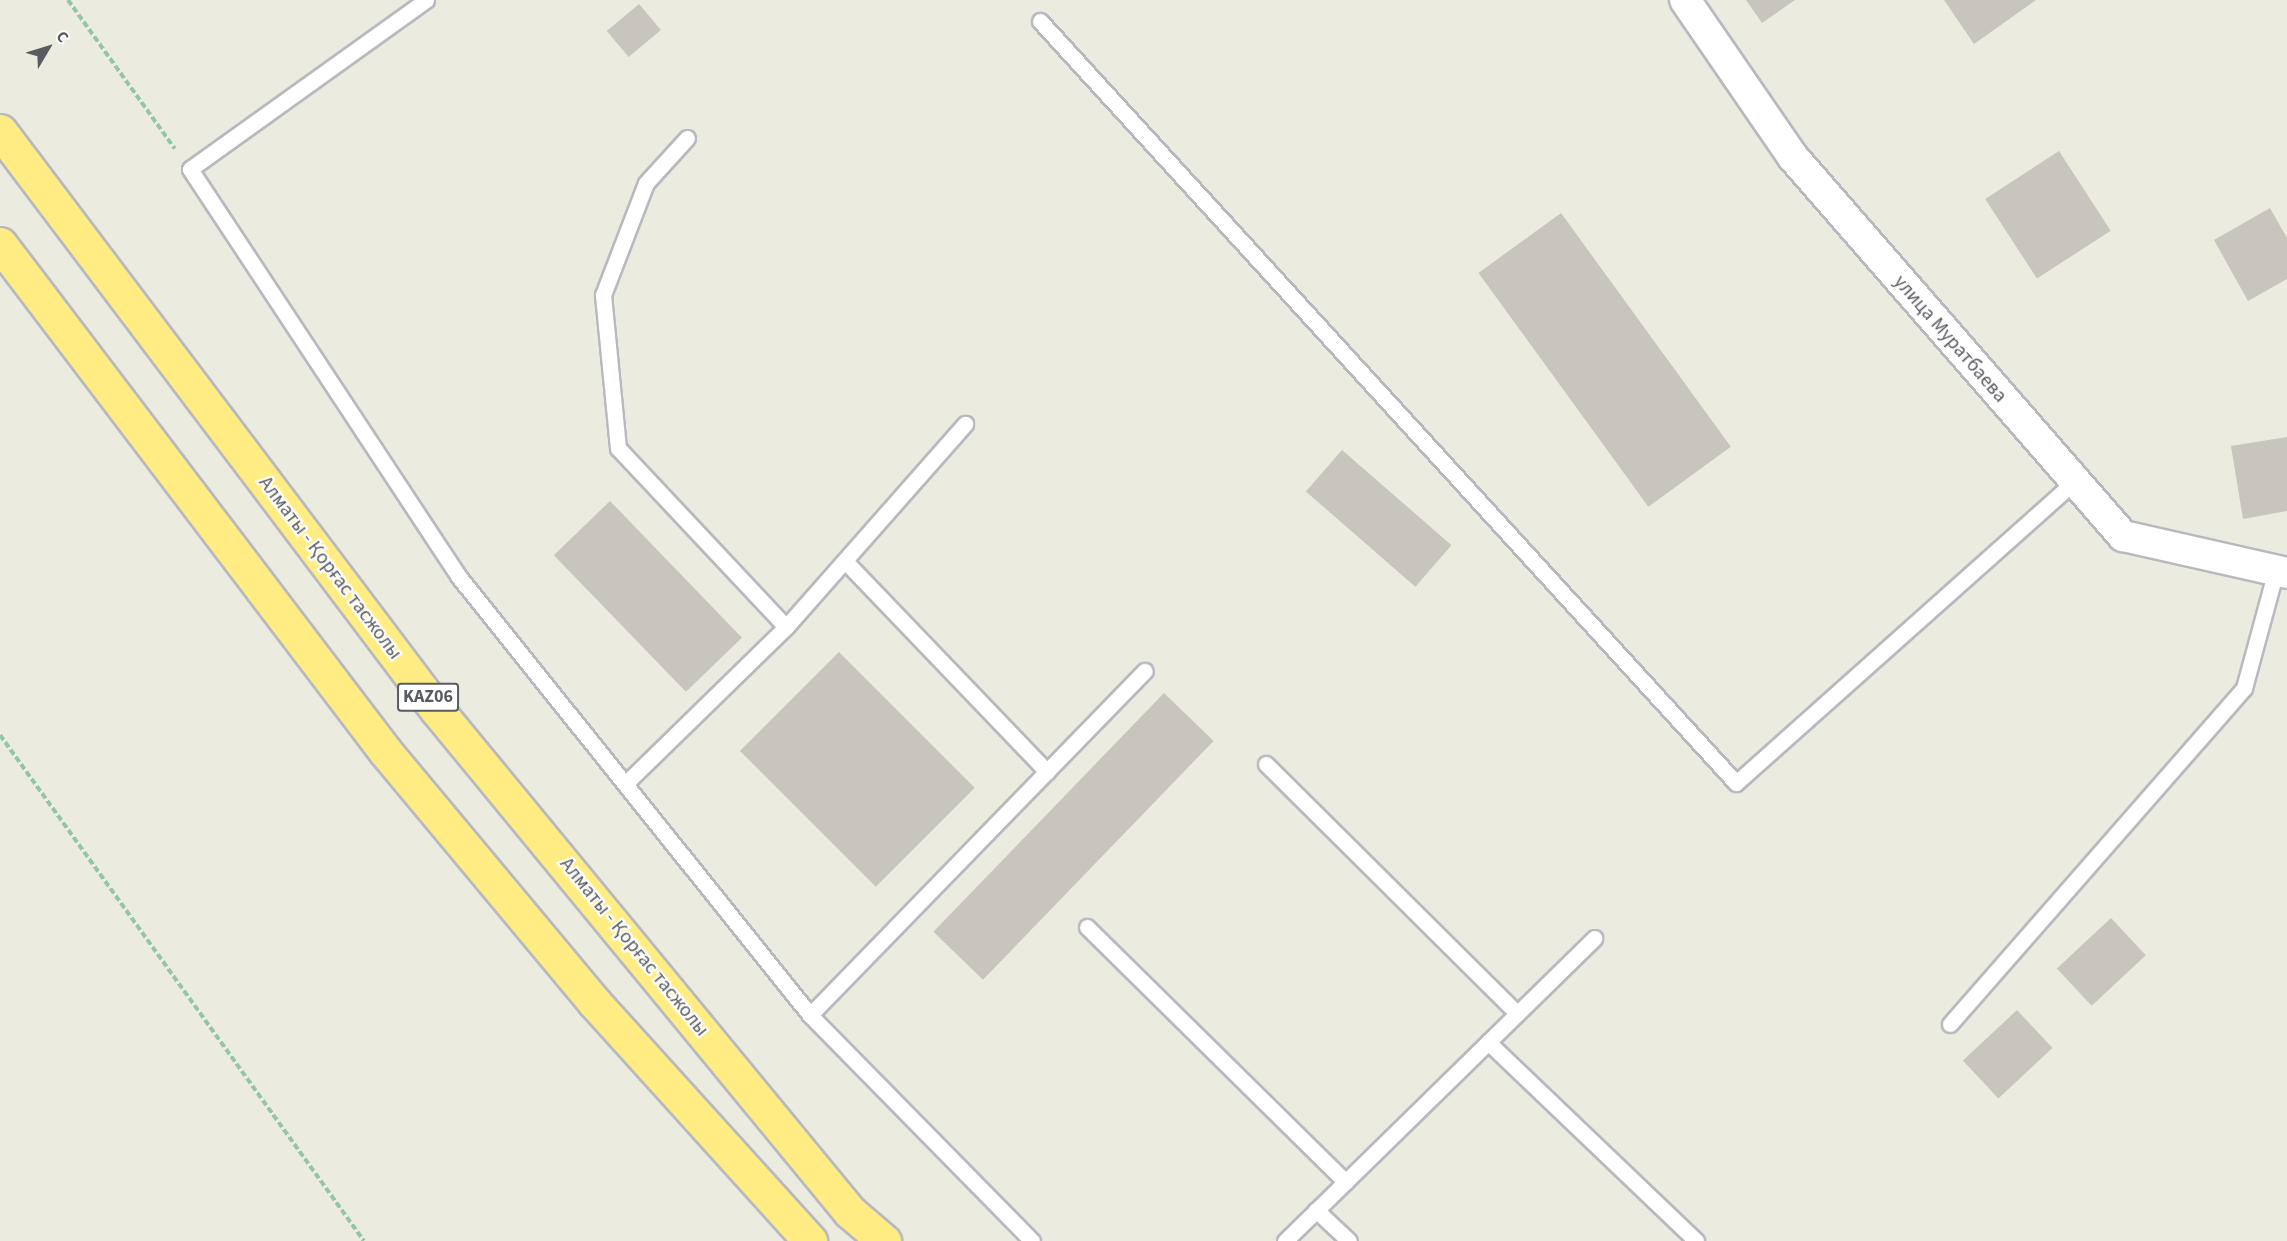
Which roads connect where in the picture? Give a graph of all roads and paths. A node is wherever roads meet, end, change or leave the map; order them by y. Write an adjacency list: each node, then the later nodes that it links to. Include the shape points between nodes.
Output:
1 (68, 0): 7 (path)
2 (426, 0): 7 (lane)
3 (1685, 0): 10 (street, улица Муратбаева, via 1793,157)
4 (1040, 21): 10 (lane, via 1736,783)
5 (0, 131): 29 (highway, Алматы - Қорғас тасжолы / KAZ06, via 437,710 850,1212)
6 (687, 138): 13 (lane, via 646,183 603,295 618,448)
7 (190, 169): 18 (lane, via 459,577)
8 (0, 244): 28 (highway, via 385,751 596,1003)
9 (965, 424): 11 (lane)
10 (2074, 482): 12 (street, улица Муратбаева, via 2123,536)
11 (845, 561): 13 (lane); 17 (lane)
12 (2281, 572): 23 (lane, via 2244,688)
13 (786, 627): 18 (lane)
14 (1144, 671): 17 (lane)
15 (0, 735): 27 (path)
16 (1266, 764): 21 (lane)
17 (1047, 772): 22 (lane)
18 (625, 784): 22 (lane)
19 (1087, 927): 25 (lane)
20 (1594, 938): 21 (lane)
21 (1517, 1013): 24 (lane)
22 (810, 1015): 30 (lane)
23 (1950, 1024)
24 (1488, 1042): 25 (lane); 33 (lane)
25 (1346, 1182): 26 (lane)
26 (1316, 1210): 31 (lane); 32 (lane)
27 (364, 1241)
28 (810, 1241)
29 (884, 1241)
30 (1032, 1241)
31 (1285, 1241)
32 (1349, 1241)
33 (1696, 1241)

